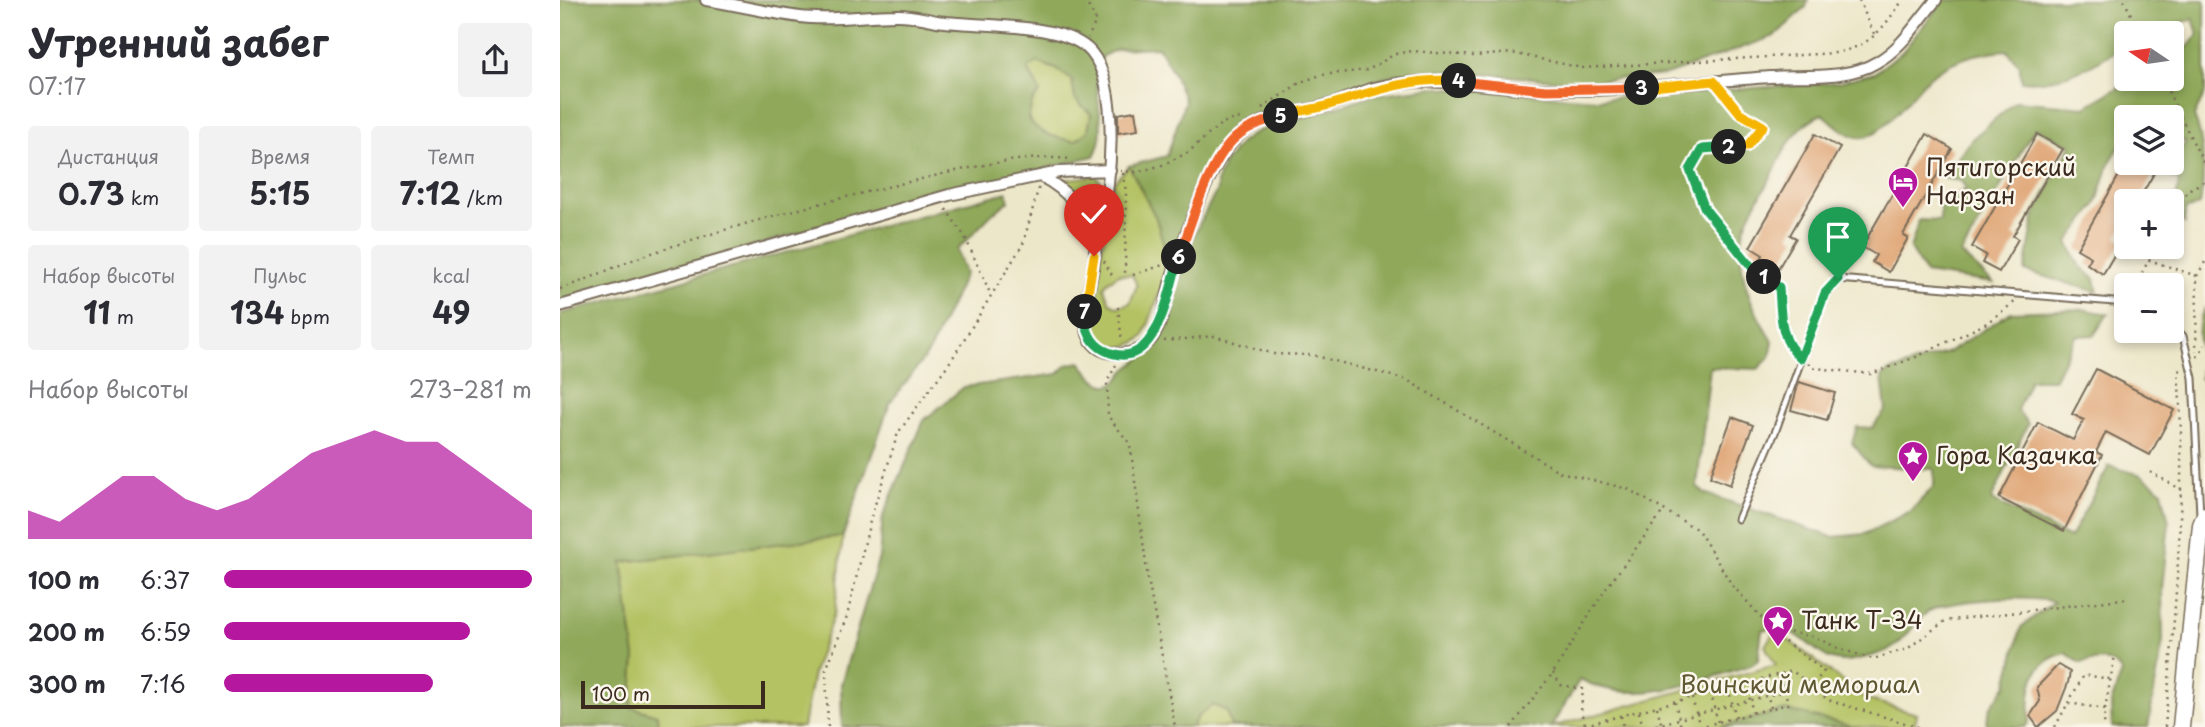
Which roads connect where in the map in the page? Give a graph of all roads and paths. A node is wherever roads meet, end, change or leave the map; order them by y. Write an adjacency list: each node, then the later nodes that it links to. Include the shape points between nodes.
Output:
1 (706, 0): 8 (street, via 799,17 900,14 1025,28)
2 (1085, 0): 8 (path, via 1096,21)
3 (1859, 0): 7 (path)
4 (1936, 0): 9 (street, via 1898,47 1863,69)
5 (2124, 0): 6 (path)
6 (2134, 21)
7 (1875, 36)
8 (1084, 46): 12 (street, via 1103,72)
9 (1714, 81): 21 (street, via 1617,90 1546,90 1415,81 1256,124 1238,135 1221,156); 36 (path, via 1740,113 1763,126 1747,146 1702,149 1690,170 1705,209 1755,271 1779,287 1782,327 1791,351)
10 (2168, 91): 11 (path)
11 (2205, 166)
12 (1110, 170): 14 (street); 18 (street, via 1101,234)
13 (1122, 171): 22 (path)
14 (1042, 177): 18 (street, via 1061,190 1088,221); 26 (path, via 1023,244); 29 (street, via 949,195)
15 (2205, 181): 16 (path)
16 (2184, 197)
17 (946, 209): 26 (path, via 965,237)
18 (1095, 242): 34 (street, via 1086,328 1101,348)
19 (1100, 253): 25 (path)
20 (2205, 262): 24 (path)
21 (1174, 272): 23 (path, via 1164,265); 32 (street, via 1159,324)
22 (1125, 274)
23 (1133, 275)
24 (2197, 276)
25 (1113, 277)
26 (990, 293): 75 (path, via 952,359 898,433 847,616 826,670)
27 (2024, 295): 28 (lane); 36 (path, via 1984,324 1871,374 1815,368); 36 (lane, via 1838,279 1825,293)
28 (2114, 302)
29 (560, 306)
30 (1118, 307): 34 (path)
31 (2184, 341): 37 (lane)
32 (1147, 343): 34 (street); 40 (path, via 1214,336 1274,354 1312,355 1407,380 1559,472 1628,489)
33 (2205, 345): 35 (path)
34 (1123, 354): 76 (path, via 1107,382 1108,416 1130,444)
35 (2197, 357)
36 (1801, 358): 41 (lane)
37 (2190, 368): 39 (path, via 2178,371); 42 (lane)
38 (2150, 472): 39 (path)
39 (2182, 490): 85 (path)
40 (1664, 510): 46 (path, via 1605,590); 51 (path, via 1698,530 1732,585 1781,639 1824,671)
41 (1738, 519)
42 (2203, 520): 86 (street)
43 (2130, 598): 44 (path, via 1945,621 1907,649 1873,659 1815,637)
44 (1774, 630)
45 (2115, 656): 49 (path)
46 (1553, 673): 73 (path, via 1561,685 1583,689 1581,712); 77 (path)
47 (1781, 674): 48 (path); 51 (path, via 1792,671); 53 (path)
48 (1763, 679): 50 (path); 55 (path)
49 (2110, 679): 59 (path, via 2084,675); 63 (path)
50 (1746, 684): 52 (path); 57 (path)
51 (1812, 686): 83 (path, via 1828,699)
52 (1728, 688): 54 (path); 60 (path)
53 (1785, 691): 55 (path); 62 (path, via 1788,704)
54 (1710, 693): 56 (path); 64 (path)
55 (1768, 696): 57 (path); 62 (path)
56 (1692, 698): 58 (path); 67 (path)
57 (1750, 700): 60 (path); 66 (path)
58 (1675, 702): 61 (path); 70 (path)
59 (2068, 703): 63 (path); 74 (path)
60 (1732, 705): 64 (path); 69 (path)
61 (1657, 707): 65 (path); 72 (path)
62 (1771, 708): 66 (path)
63 (2105, 709): 84 (path)
64 (1714, 710): 67 (path); 71 (path)
65 (1639, 712): 68 (path); 79 (path)
66 (1753, 713): 69 (path)
67 (1696, 715): 70 (path); 82 (path)
68 (1620, 716): 73 (path); 78 (path)
69 (1736, 717): 71 (path)
70 (1679, 719): 72 (path); 81 (path)
71 (1717, 722): 82 (path)
72 (1662, 725): 80 (path)
73 (1586, 726)
74 (2055, 726)
75 (828, 727)
76 (1175, 727)
77 (1511, 727)
78 (1623, 727)
79 (1643, 727)
80 (1649, 727)
81 (1681, 727)
82 (1699, 727)
83 (1918, 727)
84 (2104, 727)
85 (2165, 727)
86 (2181, 727)

